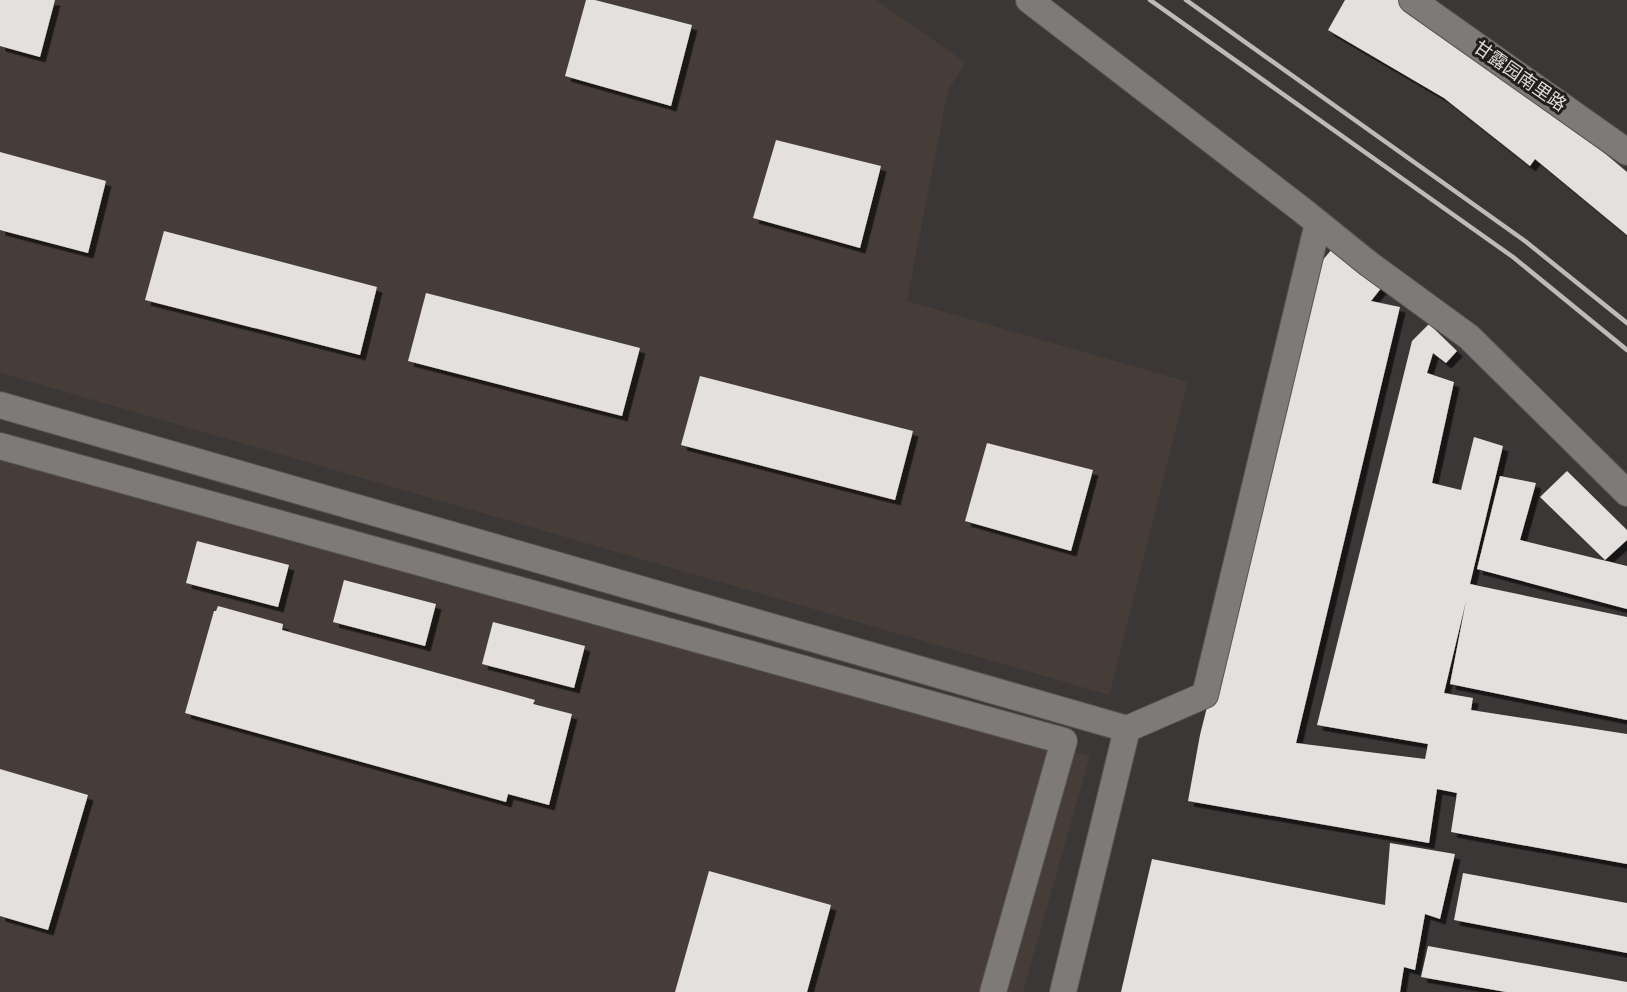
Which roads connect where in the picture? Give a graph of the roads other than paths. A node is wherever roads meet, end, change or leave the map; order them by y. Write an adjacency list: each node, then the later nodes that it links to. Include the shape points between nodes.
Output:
1 (1029, 0): 4 (street)
2 (1412, 0): 3 (street, 甘露园南里路)
3 (1627, 152)
4 (1318, 223): 7 (street, via 1469,337); 8 (street, via 1205,695)
5 (0, 405): 8 (street)
6 (0, 446): 9 (street, via 1064,741)
7 (1627, 494)
8 (1127, 729): 10 (street)
9 (993, 992)
10 (1063, 992)

